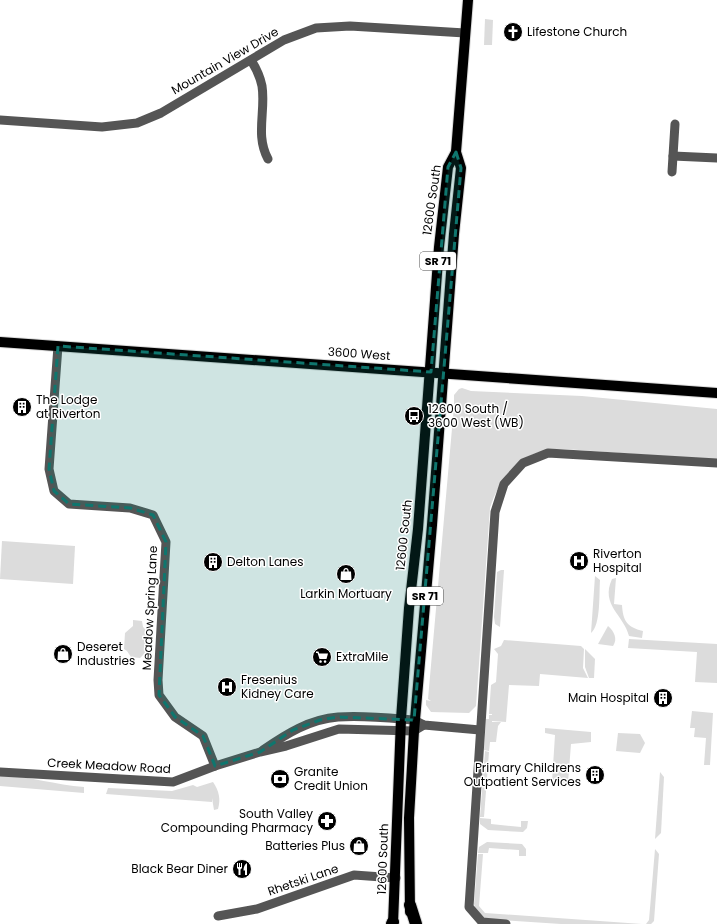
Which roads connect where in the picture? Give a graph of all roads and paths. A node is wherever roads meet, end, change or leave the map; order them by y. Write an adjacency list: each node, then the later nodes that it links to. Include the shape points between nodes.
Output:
1 (468, 0): 2 (main road, 12600 South / SR 71)
2 (465, 33): 3 (street, Mountain View Drive, via 328,26 294,35); 6 (main road, 12600 South / SR 71)
3 (251, 60): 4 (street, Mountain View Drive, via 161,113 128,125 102,127); 9 (street, via 262,86 260,138 262,149)
4 (0, 120)
5 (675, 124): 7 (street)
6 (456, 152): 13 (main road, 12600 South / SR 71, via 448,167); 14 (main road, 12600 South / SR 71, via 461,168)
7 (673, 156): 8 (street); 10 (street)
8 (717, 158)
9 (268, 159)
10 (672, 172)
11 (0, 342): 12 (main road, 3600 West)
12 (58, 346): 13 (main road, 3600 West); 23 (street, Meadow Spring Lane, via 49,469 54,491 69,504 130,508 153,515 166,542 158,695 175,717 203,736)
13 (431, 372): 14 (main road, 3600 West); 17 (main road, 12600 South / SR 71)
14 (444, 373): 15 (main road, 3600 West); 18 (main road, 12600 South / SR 71)
15 (717, 393)
16 (717, 463): 19 (street, via 548,453 523,463 504,484 495,512)
17 (401, 719): 18 (street, Creek Meadow Road); 20 (main road, 12600 South / SR 71); 22 (street, Creek Meadow Road, via 338,717 320,720 293,730)
18 (419, 722): 19 (street, Creek Meadow Road); 21 (main road, 12600 South / SR 71)
19 (480, 730): 31 (street, via 469,907 482,922)
20 (401, 731): 21 (street, Creek Meadow Road); 22 (street, Creek Meadow Road, via 340,728); 25 (main road, 12600 South / SR 71)
21 (414, 731): 26 (main road, 12600 South / SR 71, via 409,818)
22 (260, 752): 23 (street, Creek Meadow Road)
23 (215, 766): 24 (street, Creek Meadow Road, via 173,782)
24 (0, 772)
25 (396, 878): 27 (street, Rhetski Lane, via 354,875 257,909); 28 (main road, 12600 South / SR 71)
26 (410, 905): 29 (main road, 12600 South / SR 71); 30 (highway)
27 (218, 916)
28 (393, 923)
29 (410, 924)
30 (416, 924)
31 (506, 924)

